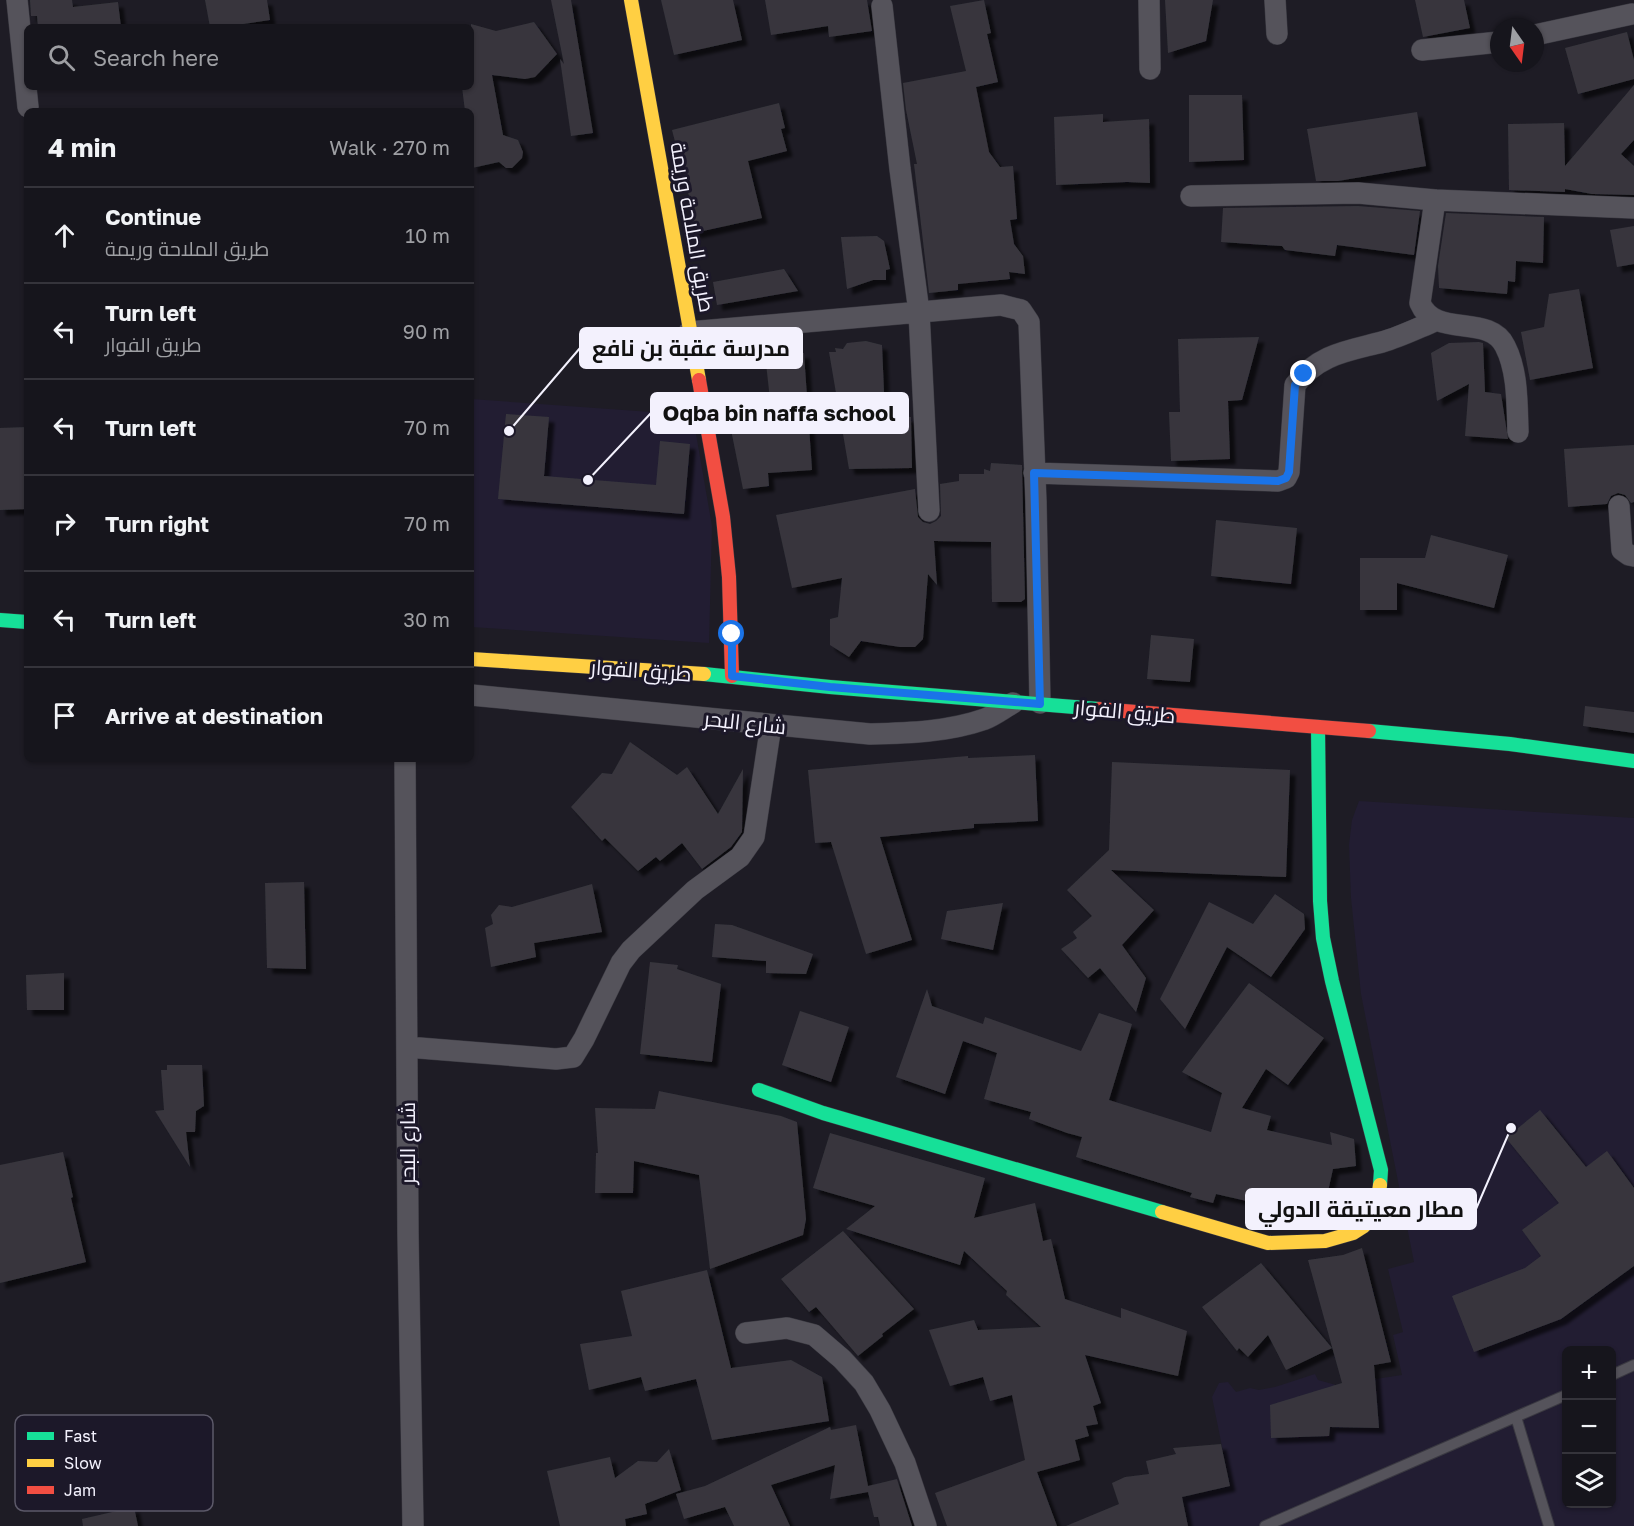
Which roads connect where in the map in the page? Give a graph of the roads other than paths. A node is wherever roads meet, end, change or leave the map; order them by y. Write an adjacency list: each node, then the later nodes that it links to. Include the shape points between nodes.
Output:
1 (17, 0): 11 (street)
2 (631, 0): 20 (street, طريق الملاحة وريمة)
3 (1149, 0): 12 (street)
4 (1275, 0): 8 (street)
5 (882, 6): 18 (street)
6 (1632, 12): 7 (street)
7 (1544, 33)
8 (1277, 34)
9 (1490, 43): 10 (street)
10 (1422, 50)
11 (24, 67)
12 (1150, 69)
13 (26, 90): 14 (street)
14 (28, 106)
15 (1191, 196): 16 (street, via 1303,192)
16 (1435, 200): 17 (street); 19 (street, via 1420,303 1424,314)
17 (1634, 208)
18 (919, 312): 20 (street); 22 (street, via 1001,305 1013,306 1026,315); 24 (street)
19 (1435, 321): 21 (street, via 1479,328 1497,336 1505,345 1516,386); 22 (street, via 1337,354 1304,374 1295,385 1286,478 1278,481)
20 (689, 332): 29 (street, طريق الملاحة وريمة, via 723,517)
21 (1518, 432)
22 (1034, 473): 32 (street)
23 (1619, 506): 25 (street, via 1622,550)
24 (929, 511)
25 (1634, 556)
26 (0, 620): 27 (street)
27 (24, 622)
28 (474, 659): 29 (street, طريق الفوار)
29 (732, 676): 31 (street, طريق الفوار)
30 (474, 695): 33 (street, شارع البحر)
31 (1013, 703): 32 (street, طريق الفوار); 33 (street, شارع البحر, via 987,718 918,732 870,734)
32 (1040, 704): 34 (street, طريق الفوار)
33 (771, 724): 37 (street, via 754,837 740,857 695,890 631,950 573,1057 556,1059)
34 (1318, 727): 35 (street, طريق الفوار, via 1510,744); 38 (street, via 1323,938 1381,1170 1374,1216 1360,1230 1337,1239 1268,1243 835,1116)
35 (1634, 761)
36 (405, 762): 37 (street, شارع البحر)
37 (407, 1047): 44 (street, شارع البحر)
38 (759, 1090)
39 (746, 1334): 45 (street, via 787,1328 814,1335 842,1359 864,1383 880,1410 905,1462)
40 (1634, 1365): 41 (lane)
41 (1616, 1373)
42 (1562, 1397): 43 (lane)
43 (1516, 1417): 46 (lane); 47 (lane)
44 (413, 1526)
45 (926, 1526)
46 (1265, 1526)
47 (1549, 1526)

